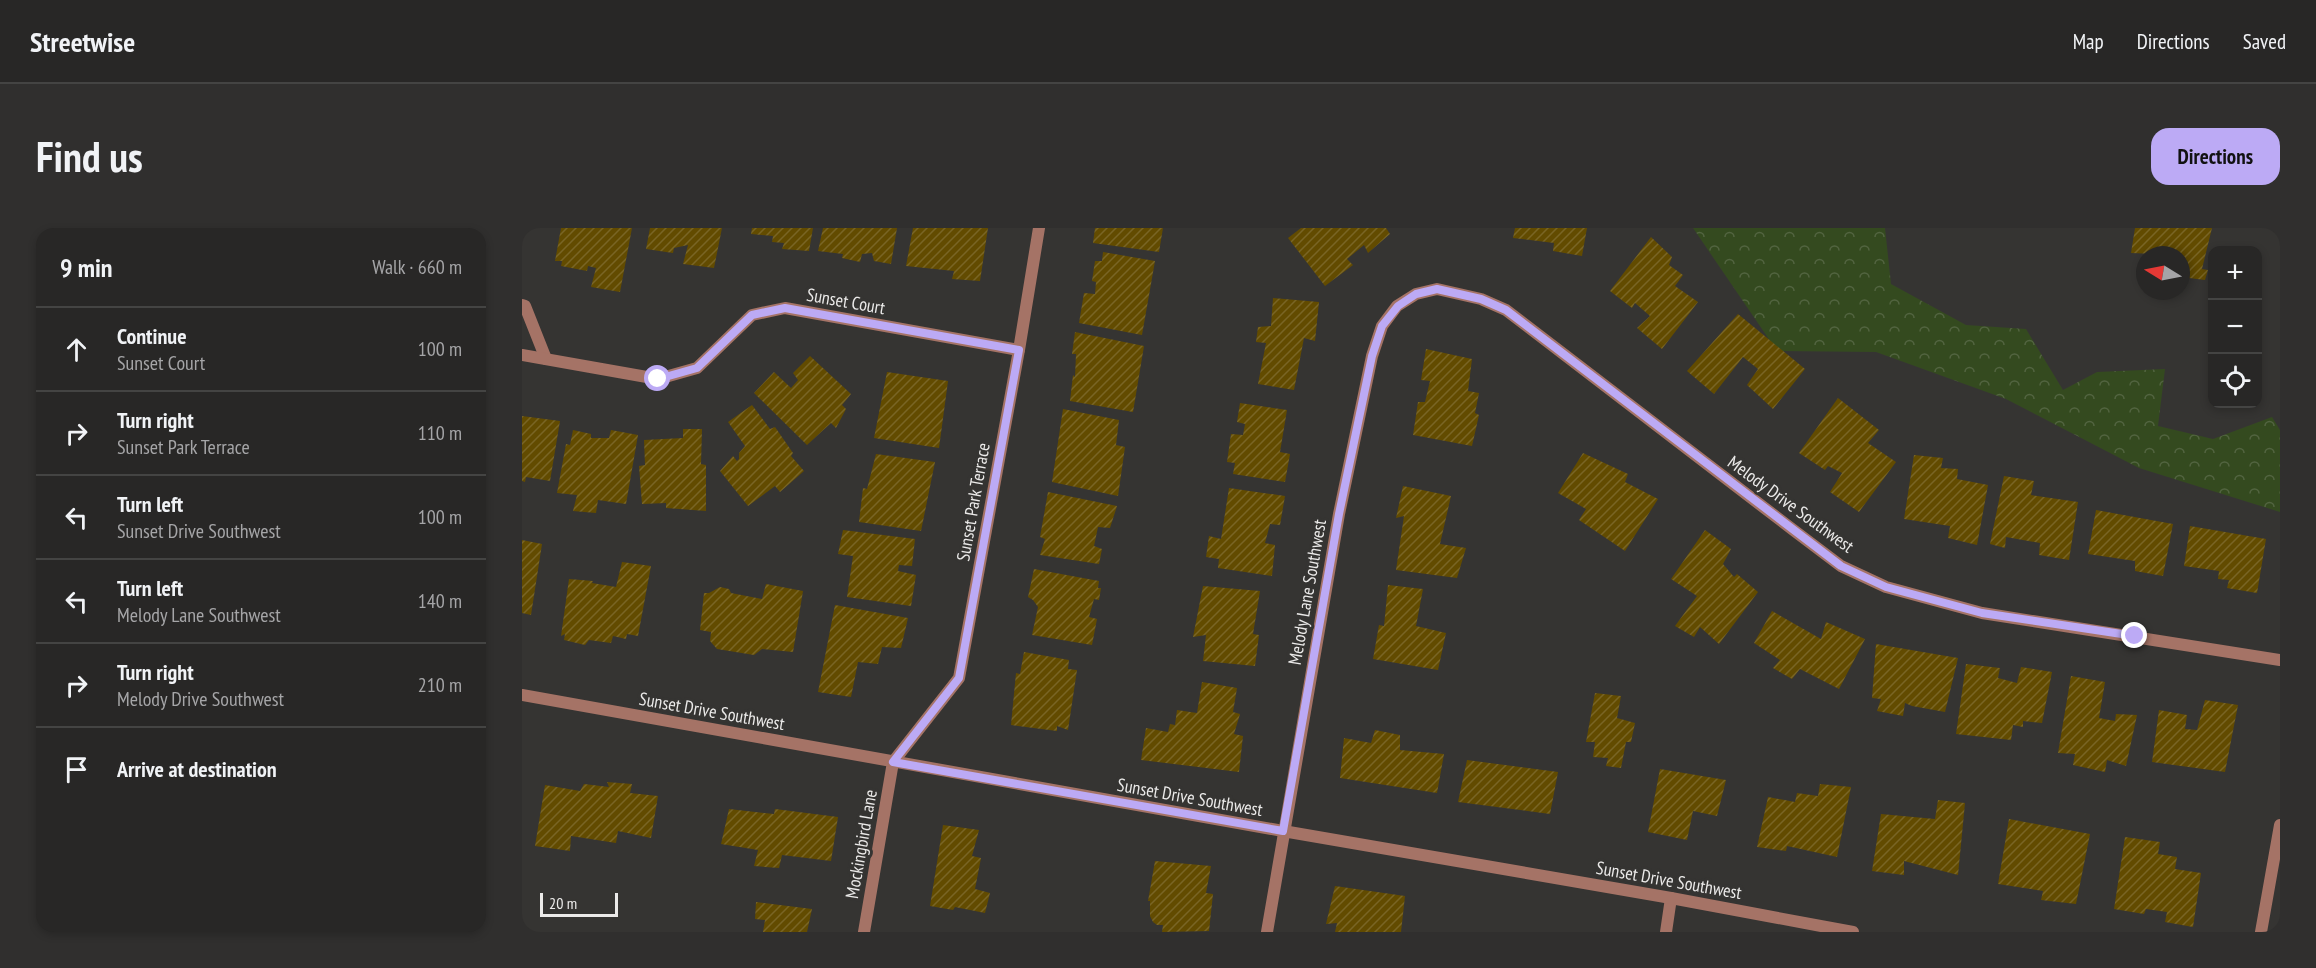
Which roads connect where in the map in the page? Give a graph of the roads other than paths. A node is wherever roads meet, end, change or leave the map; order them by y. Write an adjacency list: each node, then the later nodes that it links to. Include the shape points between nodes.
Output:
1 (1039, 228): 4 (street, Sunset Park Terrace)
2 (1435, 290): 7 (street, Melody Drive Southwest, via 1481,299 1506,310 1841,566 1886,587 1982,613); 11 (street, Melody Lane Southwest, via 1416,294 1398,306 1382,326 1372,356 1339,514)
3 (522, 305): 6 (street)
4 (1019, 350): 6 (street, Sunset Court, via 785,308 752,315 697,368 658,379); 9 (street, Sunset Park Terrace, via 959,678)
5 (522, 355): 6 (street, Sunset Court)
6 (546, 359)
7 (2280, 660)
8 (522, 695): 9 (street, Sunset Drive Southwest)
9 (893, 762): 11 (street, Sunset Drive Southwest); 13 (street, Mockingbird Lane)
10 (2280, 825): 17 (street)
11 (1283, 831): 12 (street, Sunset Drive Southwest); 14 (street, Melody Lane Southwest)
12 (1671, 898): 15 (street); 16 (street, Sunset Drive Southwest)
13 (864, 932)
14 (1267, 932)
15 (1666, 932)
16 (1853, 932)
17 (2261, 932)

